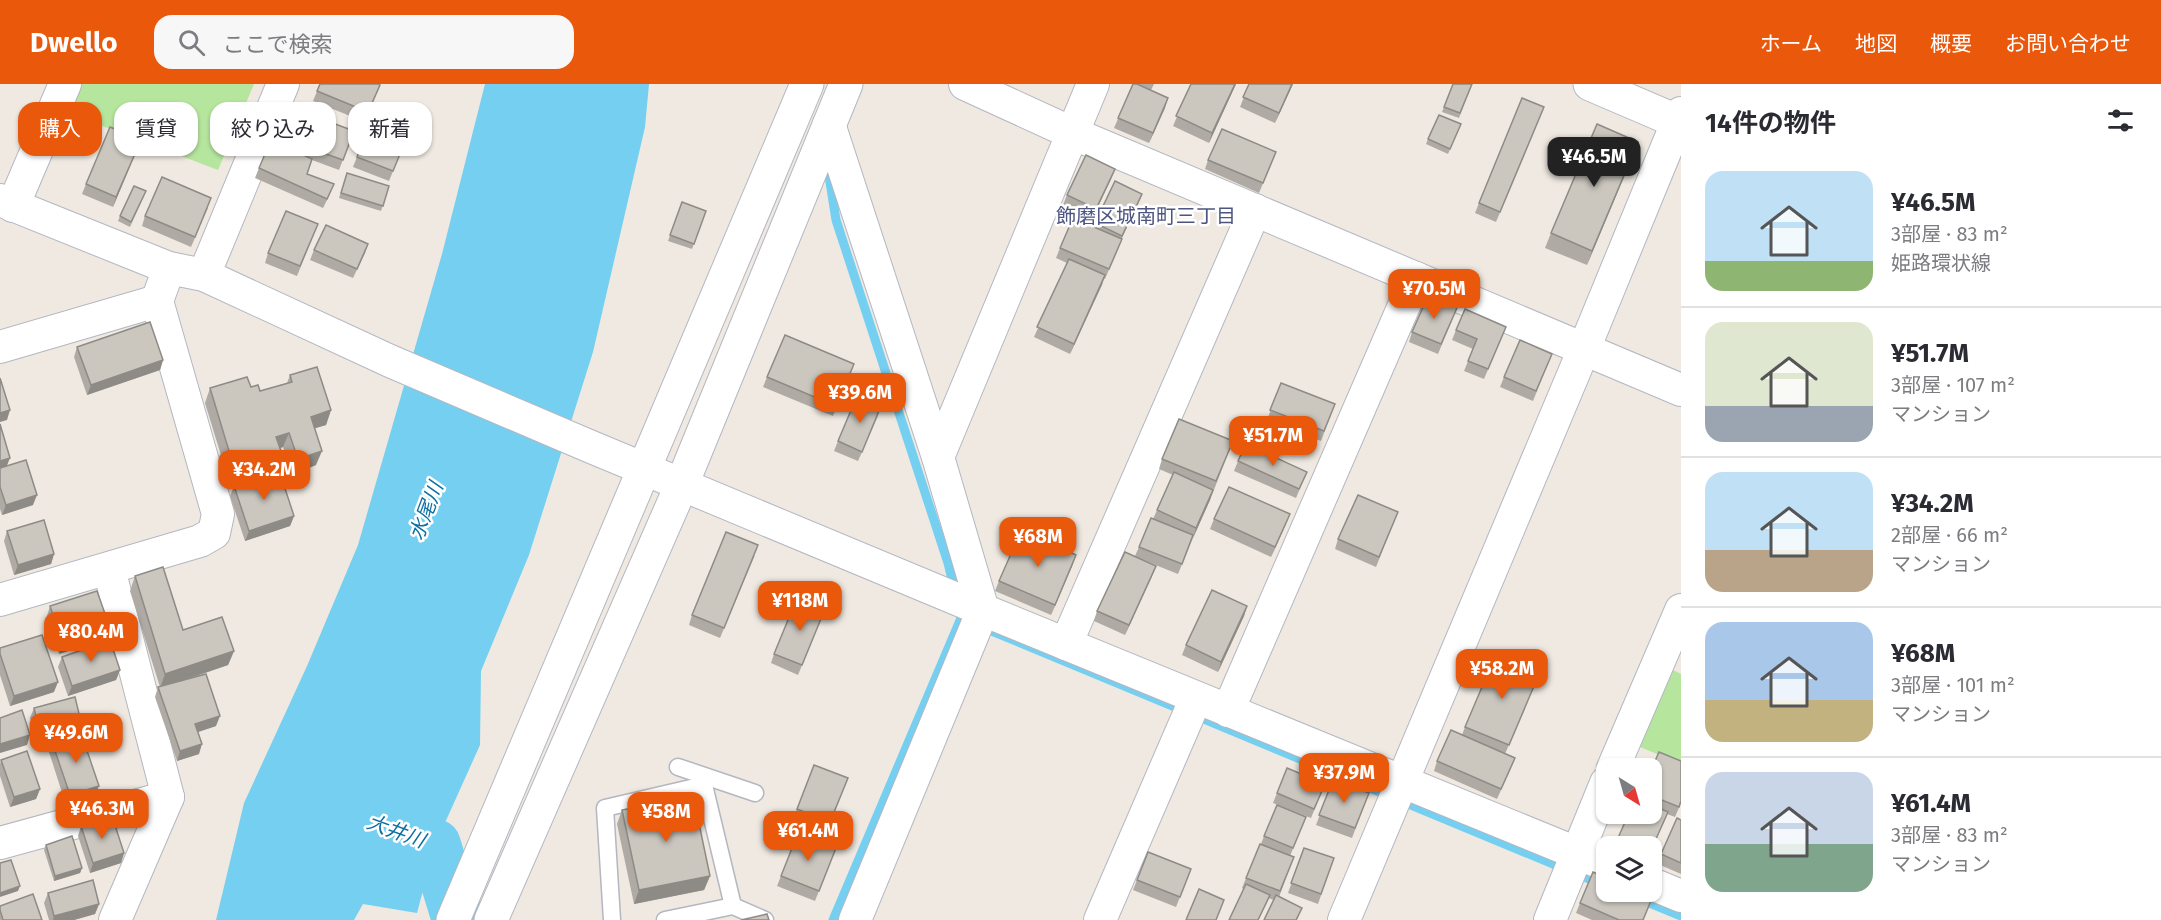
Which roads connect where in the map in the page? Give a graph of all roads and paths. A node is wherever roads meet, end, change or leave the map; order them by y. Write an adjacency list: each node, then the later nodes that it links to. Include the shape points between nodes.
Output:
1 (65, 84): 11 (street)
2 (284, 84): 14 (street)
3 (807, 84): 21 (street)
4 (846, 84): 9 (street)
5 (965, 84): 10 (street)
6 (1093, 84): 10 (street)
7 (1590, 84): 8 (street)
8 (1680, 119): 18 (street)
9 (829, 124): 20 (street); 22 (street)
10 (1072, 133): 12 (street); 20 (street)
11 (7, 203): 13 (street)
12 (1255, 210): 15 (street); 27 (street)
13 (169, 268): 14 (street); 16 (street)
14 (204, 275): 21 (street, via 390,361)
15 (1416, 278): 18 (street); 29 (street)
16 (157, 301): 17 (street); 23 (street, via 218,514 214,533 200,541)
17 (0, 347)
18 (1584, 349): 19 (street); 33 (street)
19 (1681, 390)
20 (938, 457): 25 (street)
21 (646, 468): 22 (street); 44 (street)
22 (682, 484): 25 (street); 45 (street)
23 (109, 569): 24 (street); 35 (street)
24 (0, 600)
25 (983, 610): 27 (street); 49 (street)
26 (1681, 610): 30 (street)
27 (1066, 644): 28 (street)
28 (1196, 698): 29 (street); 50 (street)
29 (1228, 711): 33 (street)
30 (1617, 758)
31 (678, 767): 32 (lane)
32 (706, 781): 34 (lane); 42 (lane); 46 (lane, via 605,808)
33 (1401, 781): 38 (street); 51 (street)
34 (755, 793)
35 (168, 796): 37 (street); 43 (street)
36 (1596, 806): 38 (street)
37 (0, 843)
38 (1576, 853): 39 (street); 52 (street)
39 (1596, 861)
40 (1662, 888): 41 (street)
41 (1681, 896)
42 (733, 906): 47 (lane); 48 (lane)
43 (116, 920)
44 (453, 920)
45 (491, 920)
46 (612, 920)
47 (665, 920)
48 (765, 920)
49 (855, 920)
50 (1101, 920)
51 (1344, 920)
52 (1550, 920)

